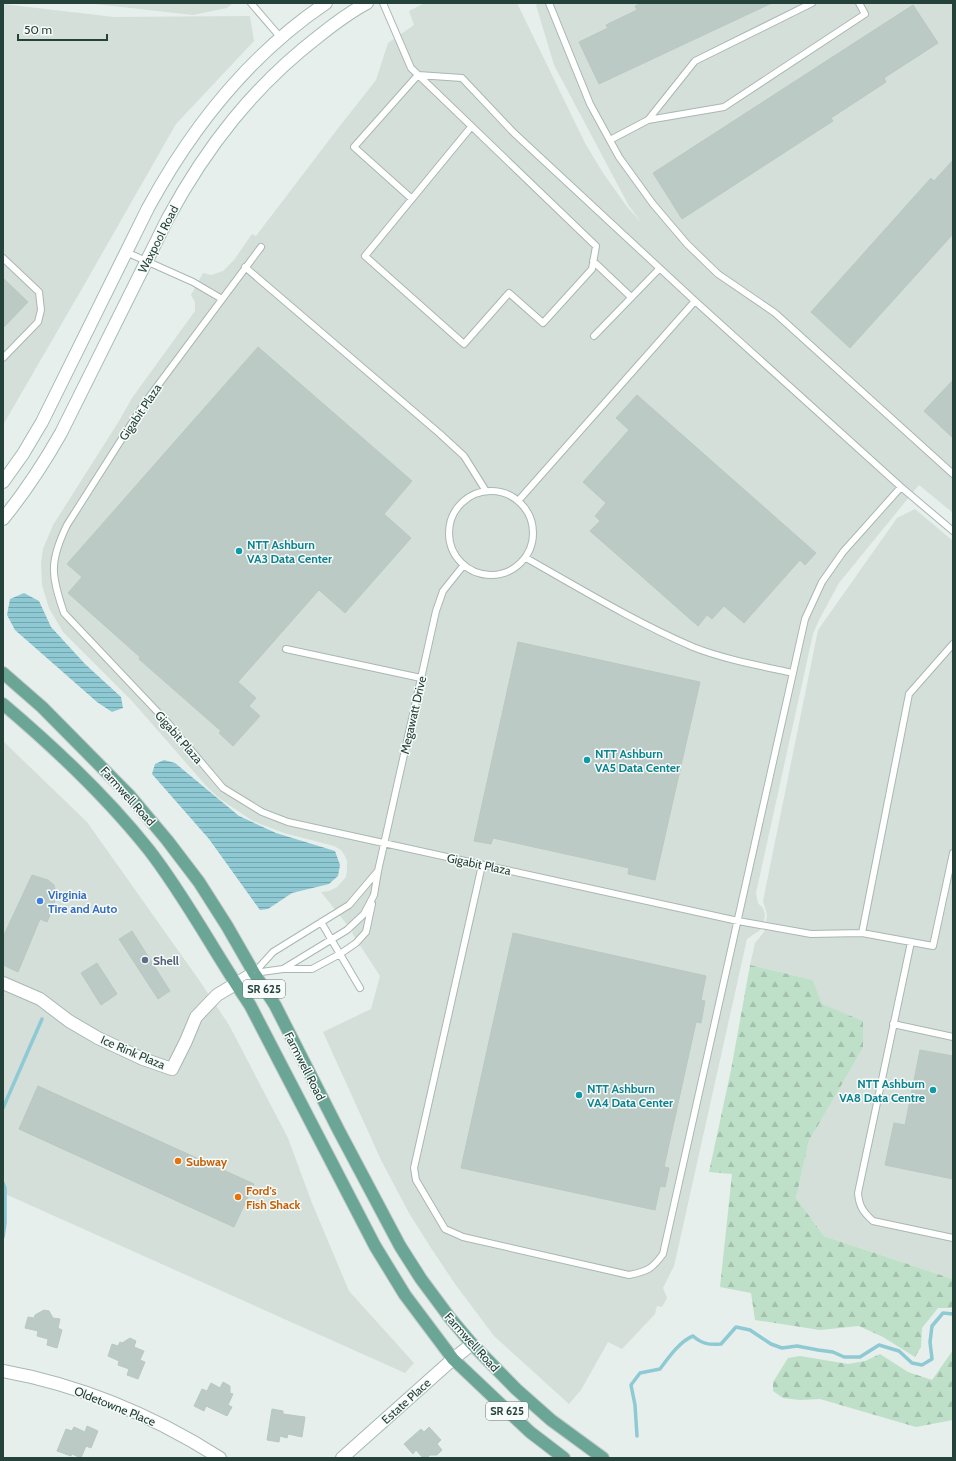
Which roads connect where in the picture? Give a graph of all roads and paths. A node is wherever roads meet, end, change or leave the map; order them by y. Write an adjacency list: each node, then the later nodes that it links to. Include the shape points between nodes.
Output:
1 (251, 3): 8 (lane)
2 (326, 3): 8 (main road, Waxpool Road)
3 (367, 3): 18 (main road, Waxpool Road, via 302,49 275,73 230,122 185,188)
4 (383, 3): 9 (lane, via 411,68)
5 (549, 3): 12 (lane, via 590,104)
6 (812, 3): 10 (lane, via 695,61)
7 (859, 3): 10 (lane, via 865,14 724,107)
8 (281, 38): 15 (main road, Waxpool Road, via 233,85 186,144 165,177)
9 (418, 75): 11 (lane); 13 (lane, via 354,147); 20 (lane, via 462,78 514,134)
10 (648, 120): 12 (lane)
11 (472, 127): 13 (lane); 17 (lane, via 596,246)
12 (610, 140): 26 (lane, via 619,157 653,204 687,244 715,271 775,313)
13 (412, 199): 17 (lane, via 365,256 464,344 509,293 543,323 592,269)
14 (260, 247): 19 (lane, Gigabit Plaza)
15 (126, 252): 18 (lane); 27 (main road, Waxpool Road, via 42,422)
16 (3, 258): 25 (lane, via 38,292 41,310 38,322)
17 (593, 261): 21 (lane)
18 (147, 262): 22 (lane, via 193,282); 31 (main road, Waxpool Road, via 62,432 42,466)
19 (245, 267): 22 (lane, Gigabit Plaza); 29 (lane, via 459,451)
20 (659, 269): 21 (lane); 23 (lane)
21 (631, 297): 24 (lane)
22 (222, 299): 41 (lane, Gigabit Plaza, via 144,404 67,525 58,545 53,566 56,590 64,613 77,629 127,678 223,788 262,812 288,822)
23 (695, 301): 28 (lane); 30 (lane)
24 (594, 336)
25 (3, 358)
26 (953, 474)
27 (3, 482)
28 (901, 487): 32 (lane); 38 (lane, via 843,552 822,582 805,619)
29 (486, 491): 30 (lane, via 500,492); 34 (lane, via 472,495 461,503 448,528 449,542 454,555)
30 (518, 502): 33 (lane, via 524,506 531,518 534,532 532,546)
31 (3, 519)
32 (953, 531)
33 (526, 558): 34 (lane, via 516,568 503,574 489,576 475,573); 38 (lane, via 616,609 694,647)
34 (463, 566): 39 (lane, Megawatt Drive, via 443,592 436,611)
35 (953, 644): 48 (lane, via 909,694)
36 (286, 650): 39 (lane)
37 (3, 673): 53 (main road, Farmwell Road / SR 625, via 42,707 130,796 167,840 227,926)
38 (793, 673): 46 (lane)
39 (421, 678): 41 (lane, Megawatt Drive)
40 (3, 704): 55 (main road, Farmwell Road / SR 625, via 77,772 149,850 180,894)
41 (384, 844): 43 (lane, Gigabit Plaza); 44 (lane, Megawatt Drive)
42 (953, 853): 50 (lane, Gigabit Plaza, via 933,946)
43 (482, 865): 46 (lane, Gigabit Plaza); 46 (lane, via 414,1168 416,1180 445,1229 463,1237 629,1275 644,1272 655,1266 663,1254)
44 (378, 871): 45 (lane, Megawatt Drive); 47 (lane, via 350,905)
45 (374, 894): 49 (lane, via 364,914); 51 (lane, via 366,932)
46 (738, 921): 48 (lane, Gigabit Plaza, via 811,934)
47 (321, 922): 49 (lane); 53 (lane, via 273,952)
48 (862, 934): 50 (lane, Gigabit Plaza)
49 (331, 939): 51 (lane); 52 (lane)
50 (911, 942): 57 (lane)
51 (340, 954): 52 (lane, via 312,969); 56 (lane)
52 (282, 969): 53 (lane)
53 (254, 973): 55 (main road, Ice Rink Plaza); 60 (main road, Farmwell Road / SR 625, via 275,1005 400,1246 421,1279)
54 (3, 983): 55 (main road, Ice Rink Plaza, via 40,999 69,1022 98,1038 172,1069 196,1017 217,996)
55 (236, 984): 61 (main road, Farmwell Road / SR 625, via 250,1005 375,1246 405,1295)
56 (360, 988)
57 (893, 1024): 58 (lane); 59 (lane, via 858,1193 859,1204 873,1221)
58 (953, 1037)
59 (953, 1238)
60 (472, 1344): 61 (main road, Estate Place); 66 (main road, Farmwell Road / SR 625, via 551,1420)
61 (453, 1359): 64 (main road, Estate Place); 65 (main road, Farmwell Road / SR 625, via 530,1432)
62 (3, 1371): 63 (main road, Oldetowne Place, via 23,1374 112,1402 159,1423)
63 (220, 1458)
64 (342, 1458)
65 (564, 1458)
66 (603, 1458)

